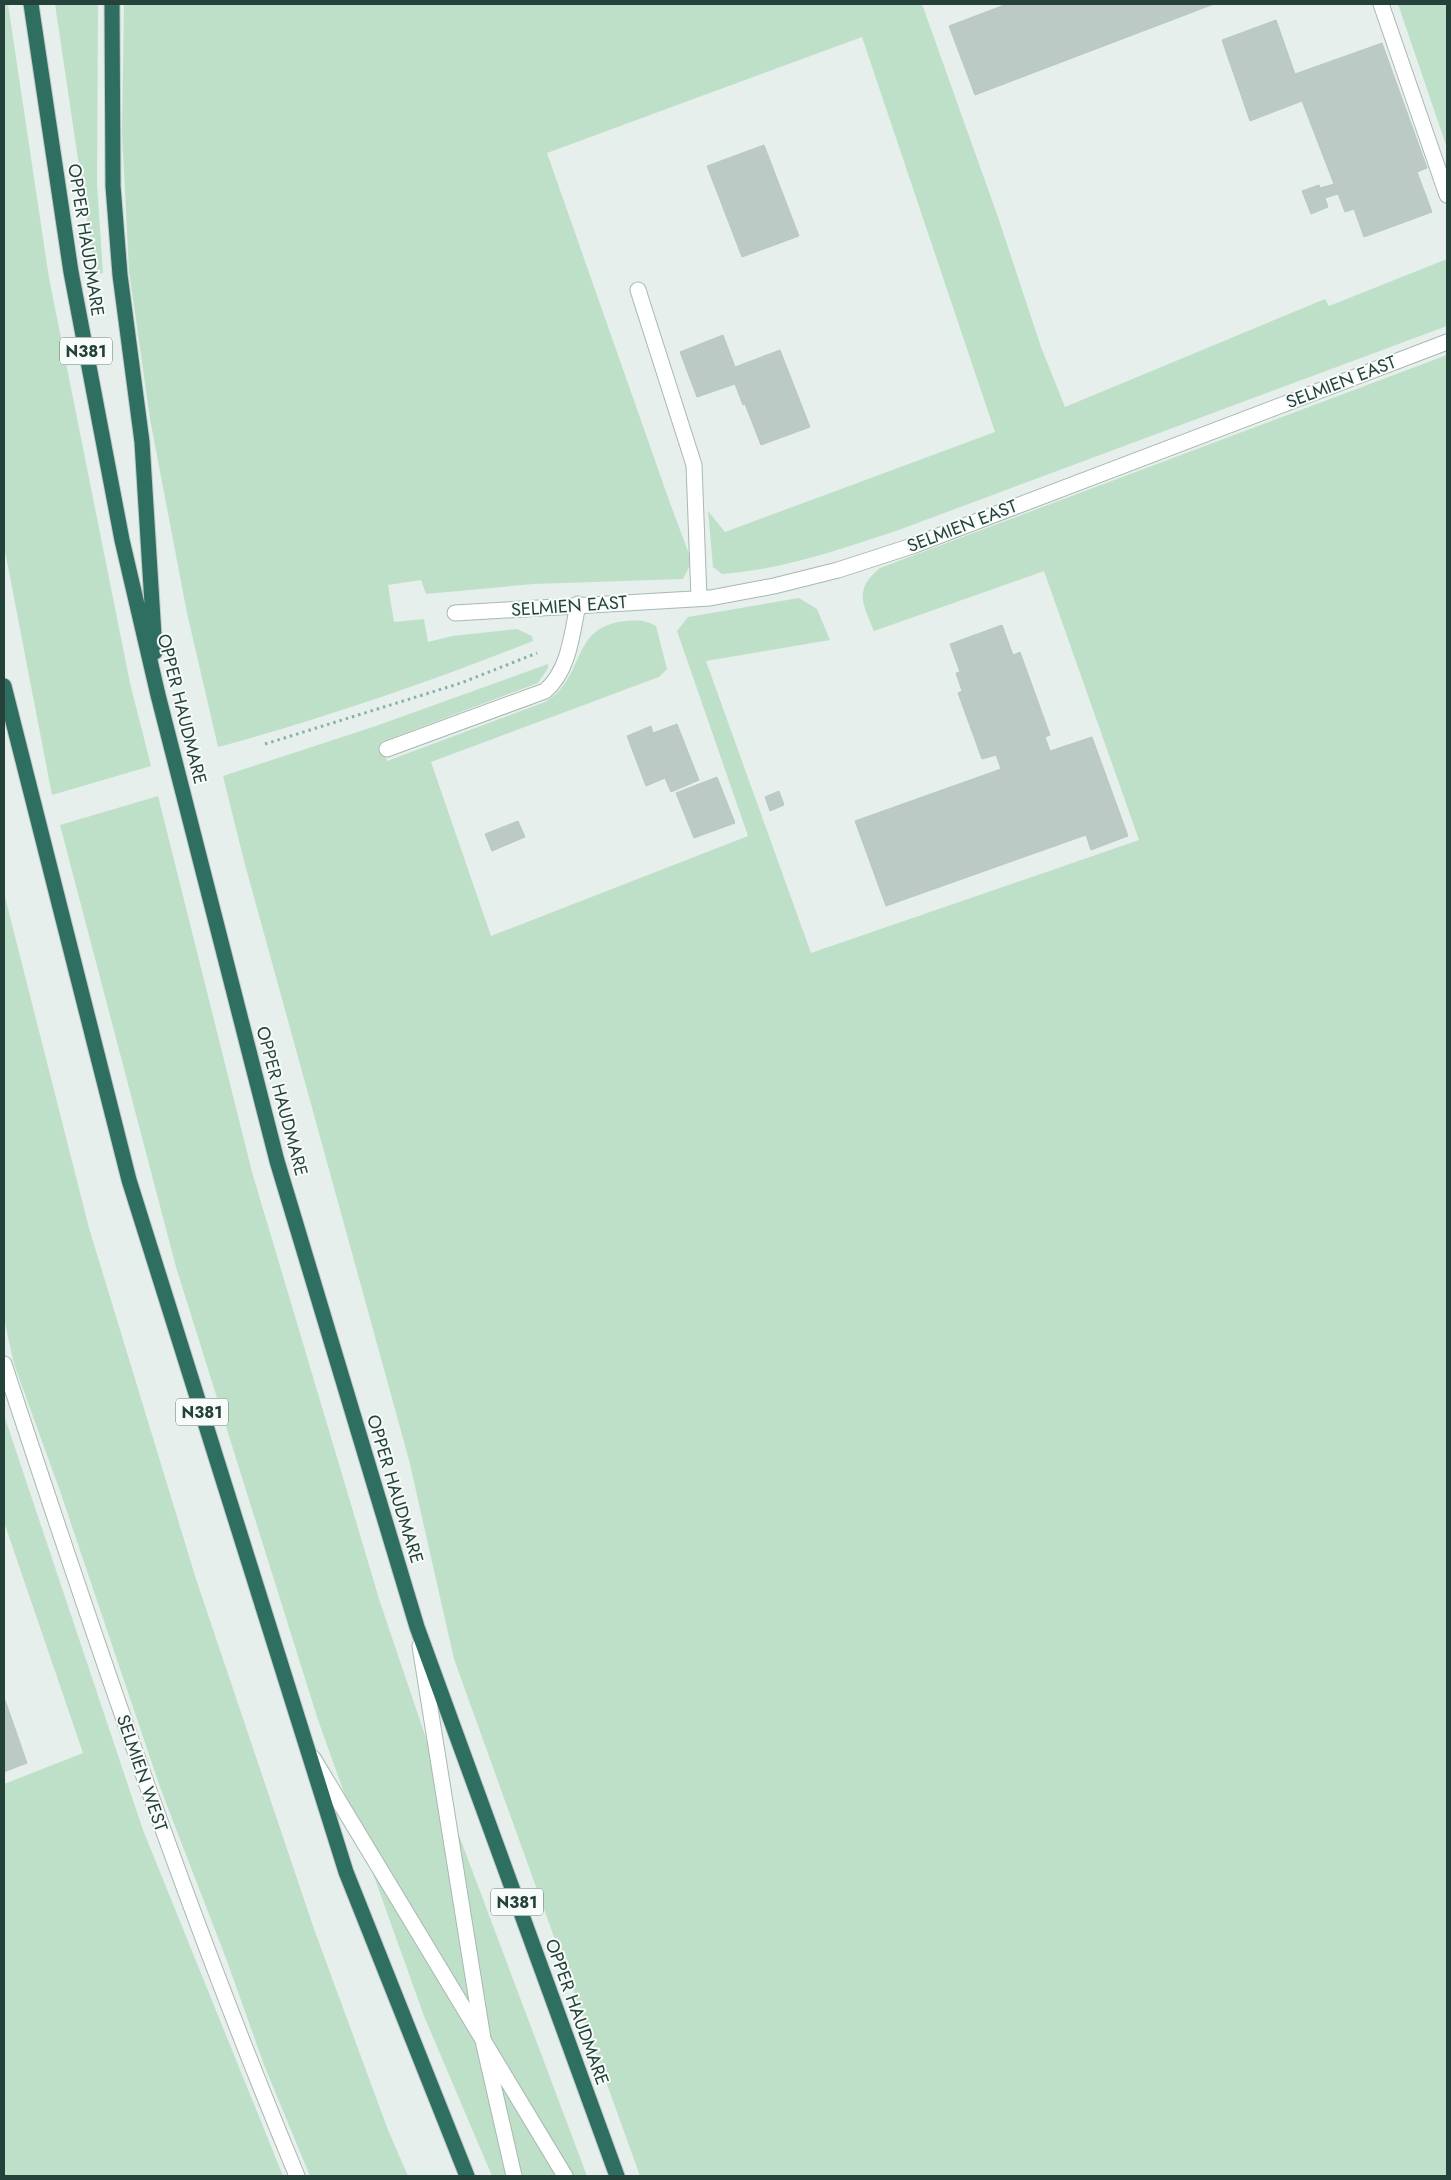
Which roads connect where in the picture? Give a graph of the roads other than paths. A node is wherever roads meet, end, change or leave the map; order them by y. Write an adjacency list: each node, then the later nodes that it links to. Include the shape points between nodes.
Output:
1 (31, 4): 11 (highway, OPPER HAUDMARE / N381, via 71,272 122,540)
2 (112, 4): 11 (highway, N381, via 113,186 120,275 142,442)
3 (1381, 4): 4 (street)
4 (1447, 195)
5 (638, 290): 7 (street, via 694,465)
6 (1447, 342): 7 (street, SELMIEN EAST, via 912,546 774,586)
7 (699, 598): 8 (street, SELMIEN EAST)
8 (578, 604): 9 (street, SELMIEN EAST); 12 (street, via 560,671 555,682 545,691)
9 (455, 613)
10 (4, 686): 15 (highway, N381, via 128,1180)
11 (158, 695): 14 (highway, OPPER HAUDMARE / N381, via 277,1161)
12 (388, 749)
13 (4, 1364): 17 (street, SELMIEN WEST, via 159,1822 217,1978)
14 (417, 1627): 16 (street); 21 (highway, OPPER HAUDMARE / N381)
15 (308, 1749): 16 (street); 18 (highway, N381, via 346,1872)
16 (484, 2045): 19 (street); 20 (street)
17 (297, 2176)
18 (467, 2176)
19 (514, 2176)
20 (565, 2176)
21 (617, 2176)

